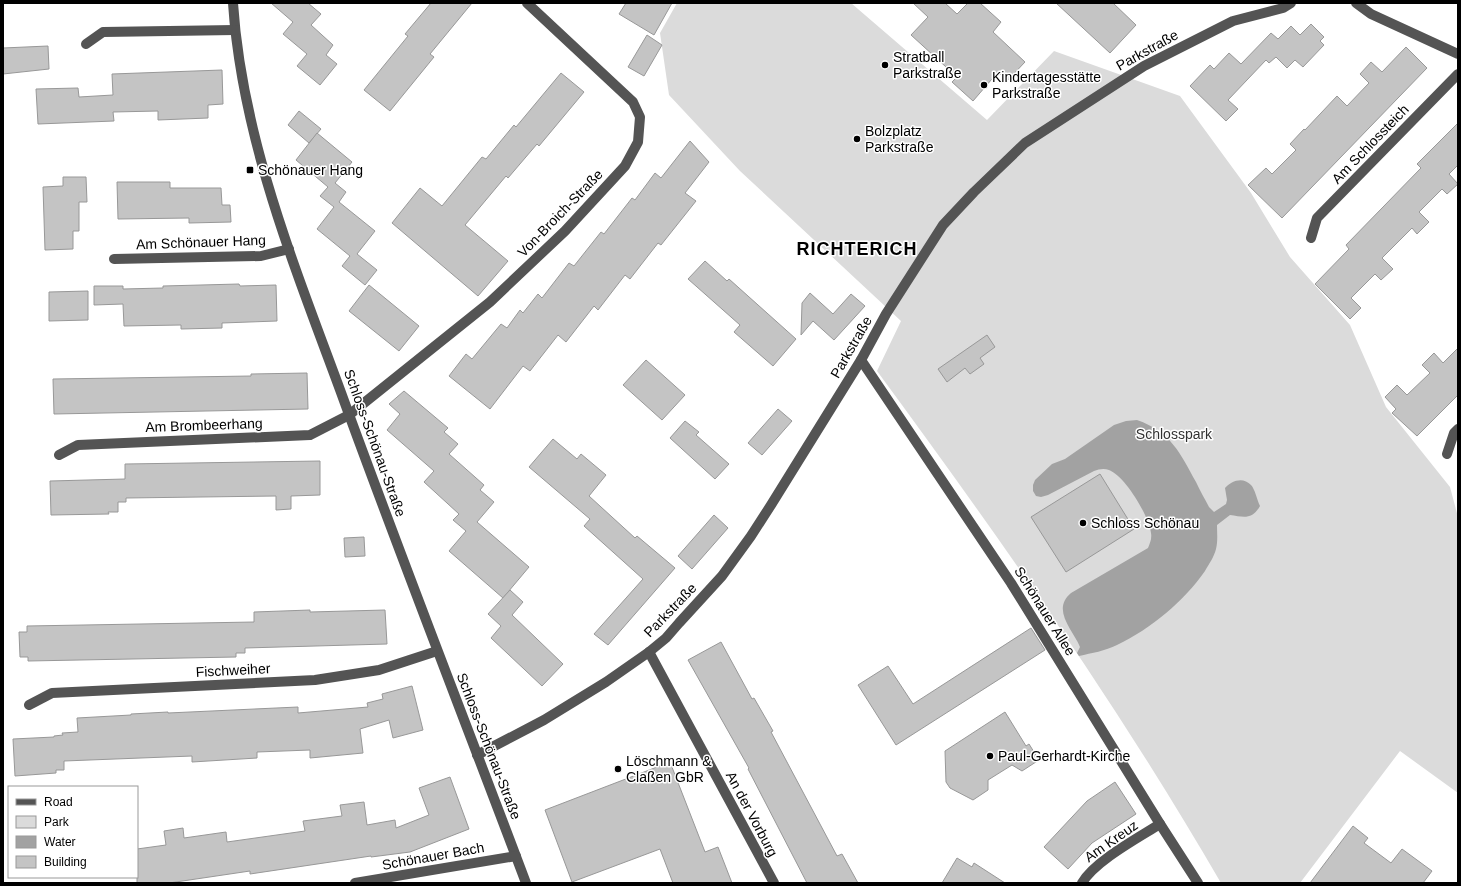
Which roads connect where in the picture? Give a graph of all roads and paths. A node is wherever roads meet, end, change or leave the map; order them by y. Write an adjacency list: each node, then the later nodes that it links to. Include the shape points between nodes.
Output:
1 (233, 3): 5 (street, Schloss-Schönau-Straße)
2 (527, 3): 13 (street, Von-Broich-Straße, via 633,102 640,117 638,142 625,166 570,226 496,297)
3 (1290, 3): 12 (street, Parkstraße, via 1283,8 1233,21 1144,66 1026,143 943,225 886,314)
4 (1356, 3): 7 (street, via 1371,14)
5 (235, 30): 6 (street, via 103,32); 10 (street, Schloss-Schönau-Straße, via 250,118)
6 (86, 44)
7 (1458, 54)
8 (1458, 74): 9 (street, Am Schlossteich, via 1317,218)
9 (1311, 238)
10 (288, 249): 11 (street, Am Schönauer Hang, via 261,256); 13 (street, Schloss-Schönau-Straße)
11 (114, 259)
12 (861, 360): 18 (street, Parkstraße, via 772,505 722,576 672,632); 21 (street, Schönauer Allee, via 1011,583)
13 (349, 415): 16 (street, Am Brombeerhang, via 310,435 78,445); 17 (street, Schloss-Schönau-Straße)
14 (1458, 429): 15 (street, via 1454,433)
15 (1447, 454)
16 (59, 455)
17 (437, 650): 19 (street, Fischweiher, via 379,670 314,680 52,693); 20 (street, Schloss-Schönau-Straße)
18 (649, 652): 20 (street, Parkstraße, via 544,720); 25 (street, An der Vorburg)
19 (29, 705)
20 (477, 755): 22 (street, Schloss-Schönau-Straße)
21 (1160, 824): 26 (street, Am Kreuz, via 1113,853 1085,877); 27 (street, Schönauer Allee)
22 (516, 856): 23 (street, Schönauer Bach); 24 (street, Schloss-Schönau-Straße)
23 (355, 883)
24 (526, 883)
25 (774, 883)
26 (1082, 883)
27 (1198, 883)

